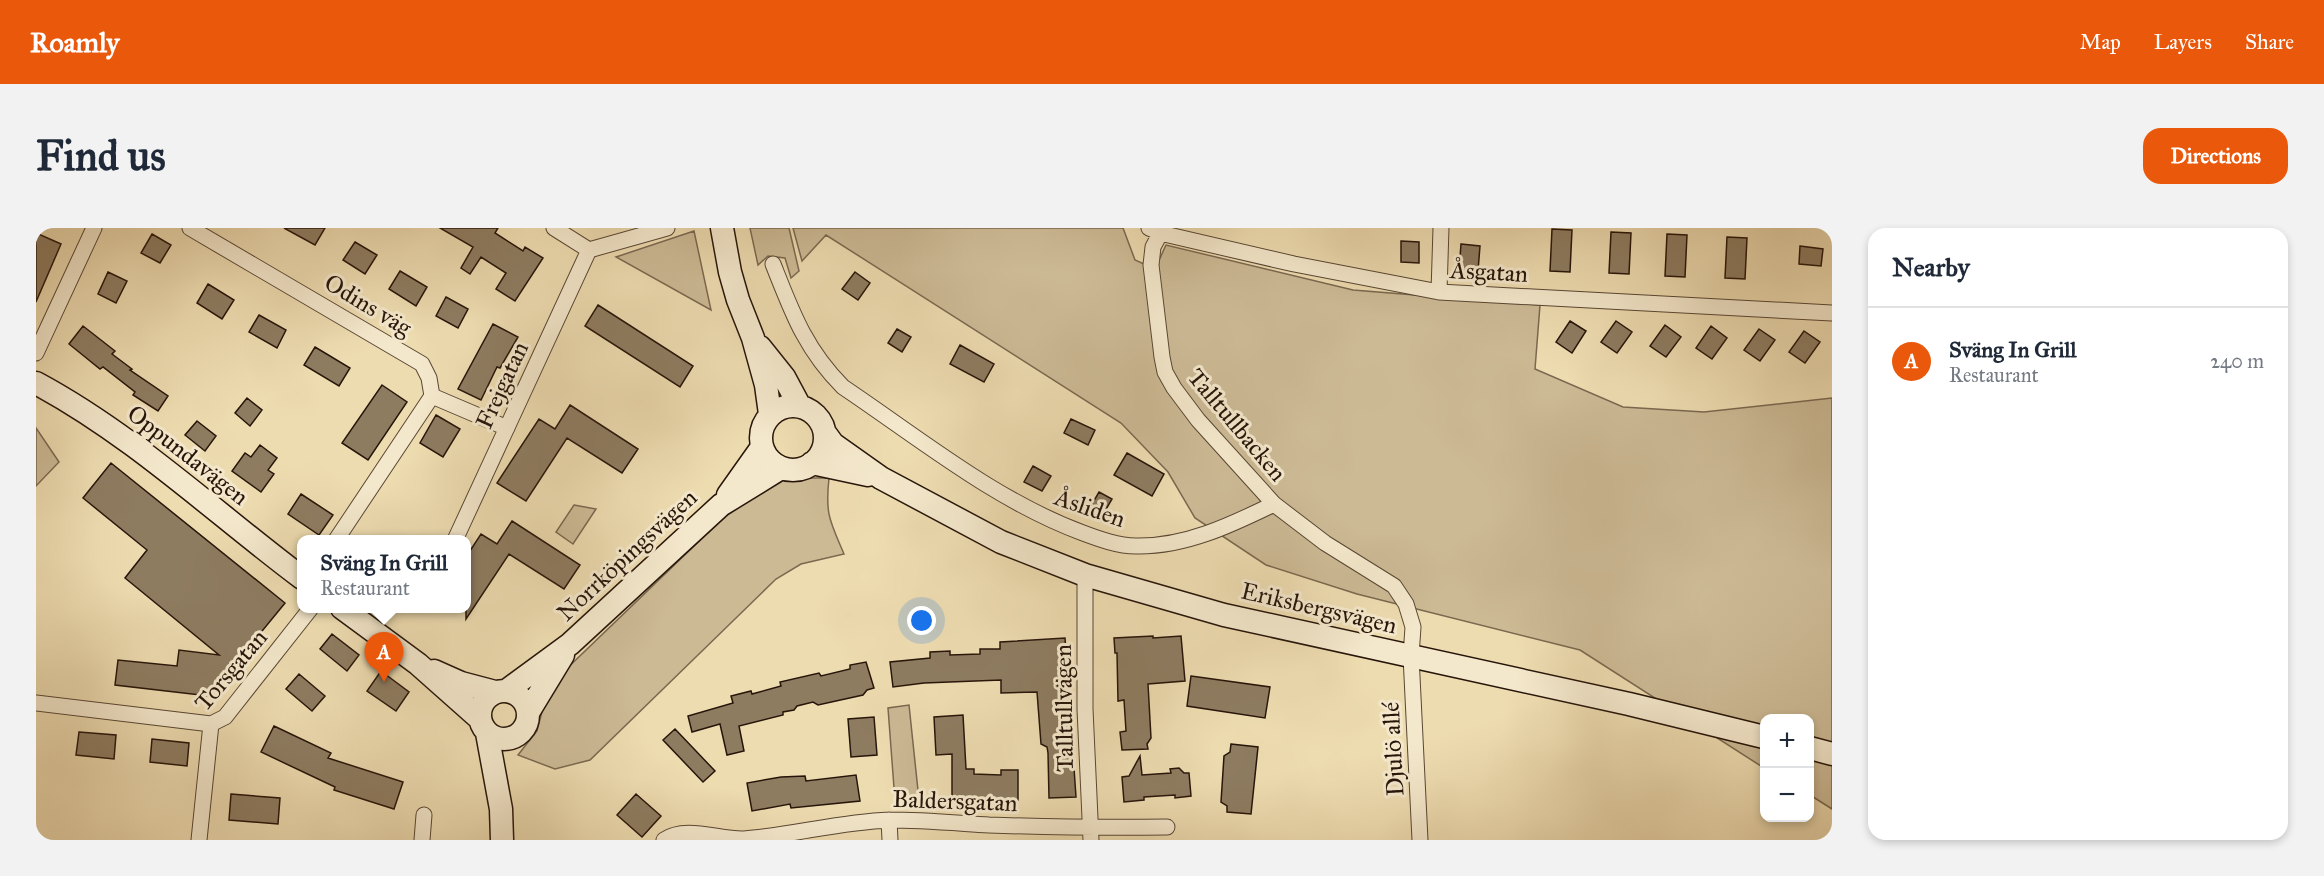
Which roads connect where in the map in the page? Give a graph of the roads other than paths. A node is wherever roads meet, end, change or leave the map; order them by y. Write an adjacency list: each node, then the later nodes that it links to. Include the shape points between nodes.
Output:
1 (94, 228): 13 (street)
2 (190, 228): 15 (street, Odins väg, via 422,364)
3 (554, 228): 8 (street)
4 (667, 228): 8 (street)
5 (722, 228): 12 (main road, via 733,282)
6 (1441, 228): 10 (street)
7 (1157, 230): 10 (street, Åsgatan, via 1294,264); 24 (street, Talltullbacken, via 1151,265 1165,372 1198,420)
8 (589, 250): 18 (street, Frejgatan)
9 (773, 264): 24 (street, Åsliden, via 806,341 823,367 843,387 1014,503 1078,531 1134,547 1200,536)
10 (1439, 292): 11 (street, Åsgatan)
11 (1832, 313)
12 (753, 338): 16 (main road, via 784,377); 17 (main road)
13 (36, 353)
14 (36, 383): 28 (main road, Oppundavägen, via 71,401 117,433)
15 (432, 396): 18 (street); 26 (street)
16 (799, 405): 17 (main road, via 782,407); 19 (main road, via 819,418)
17 (770, 414): 20 (main road, via 762,427)
18 (507, 429): 27 (street, Frejgatan)
19 (825, 433): 21 (main road, via 823,448); 23 (main road, Eriksbergsvägen, via 833,444)
20 (762, 447): 22 (main road, via 768,459); 25 (main road, Norrköpingsvägen)
21 (812, 463): 22 (main road, via 796,469); 23 (main road, Eriksbergsvägen)
22 (781, 468): 25 (main road, Norrköpingsvägen)
23 (881, 478): 29 (main road, Eriksbergsvägen, via 1001,542)
24 (1274, 504): 33 (street, via 1325,543 1394,586 1406,604 1413,627)
25 (721, 506): 32 (main road, Norrköpingsvägen)
26 (339, 535)
27 (457, 535)
28 (297, 574)
29 (1085, 575): 33 (main road, Eriksbergsvägen, via 1224,615); 48 (street, Talltullvägen, via 1085,709)
30 (308, 613): 38 (street, Torsgatan, via 225,717)
31 (348, 613): 34 (main road)
32 (570, 644): 35 (main road, Norrköpingsvägen); 37 (main road, Norrköpingsvägen)
33 (1411, 656): 40 (main road, Eriksbergsvägen); 55 (street, Djulö allé)
34 (418, 664): 35 (main road, via 461,683); 39 (main road)
35 (500, 691): 37 (main road, via 521,696); 39 (main road, via 483,704)
36 (36, 703): 38 (street)
37 (529, 711): 41 (main road, via 526,726)
38 (211, 724): 50 (street, Torsgatan)
39 (483, 726): 41 (main road, via 500,738); 44 (main road)
40 (1760, 736)
41 (514, 737): 44 (main road)
42 (1814, 749): 43 (main road)
43 (1832, 754)
44 (501, 809): 52 (main road)
45 (424, 815): 51 (street)
46 (889, 820): 48 (street, Baldersgatan); 49 (street, Baldersgatan); 54 (street)
47 (1167, 827): 48 (street, Baldersgatan)
48 (1091, 834)
49 (744, 839): 53 (street, via 678,834)
50 (199, 840)
51 (422, 840)
52 (502, 840)
53 (664, 840)
54 (890, 840)
55 (1420, 840)

